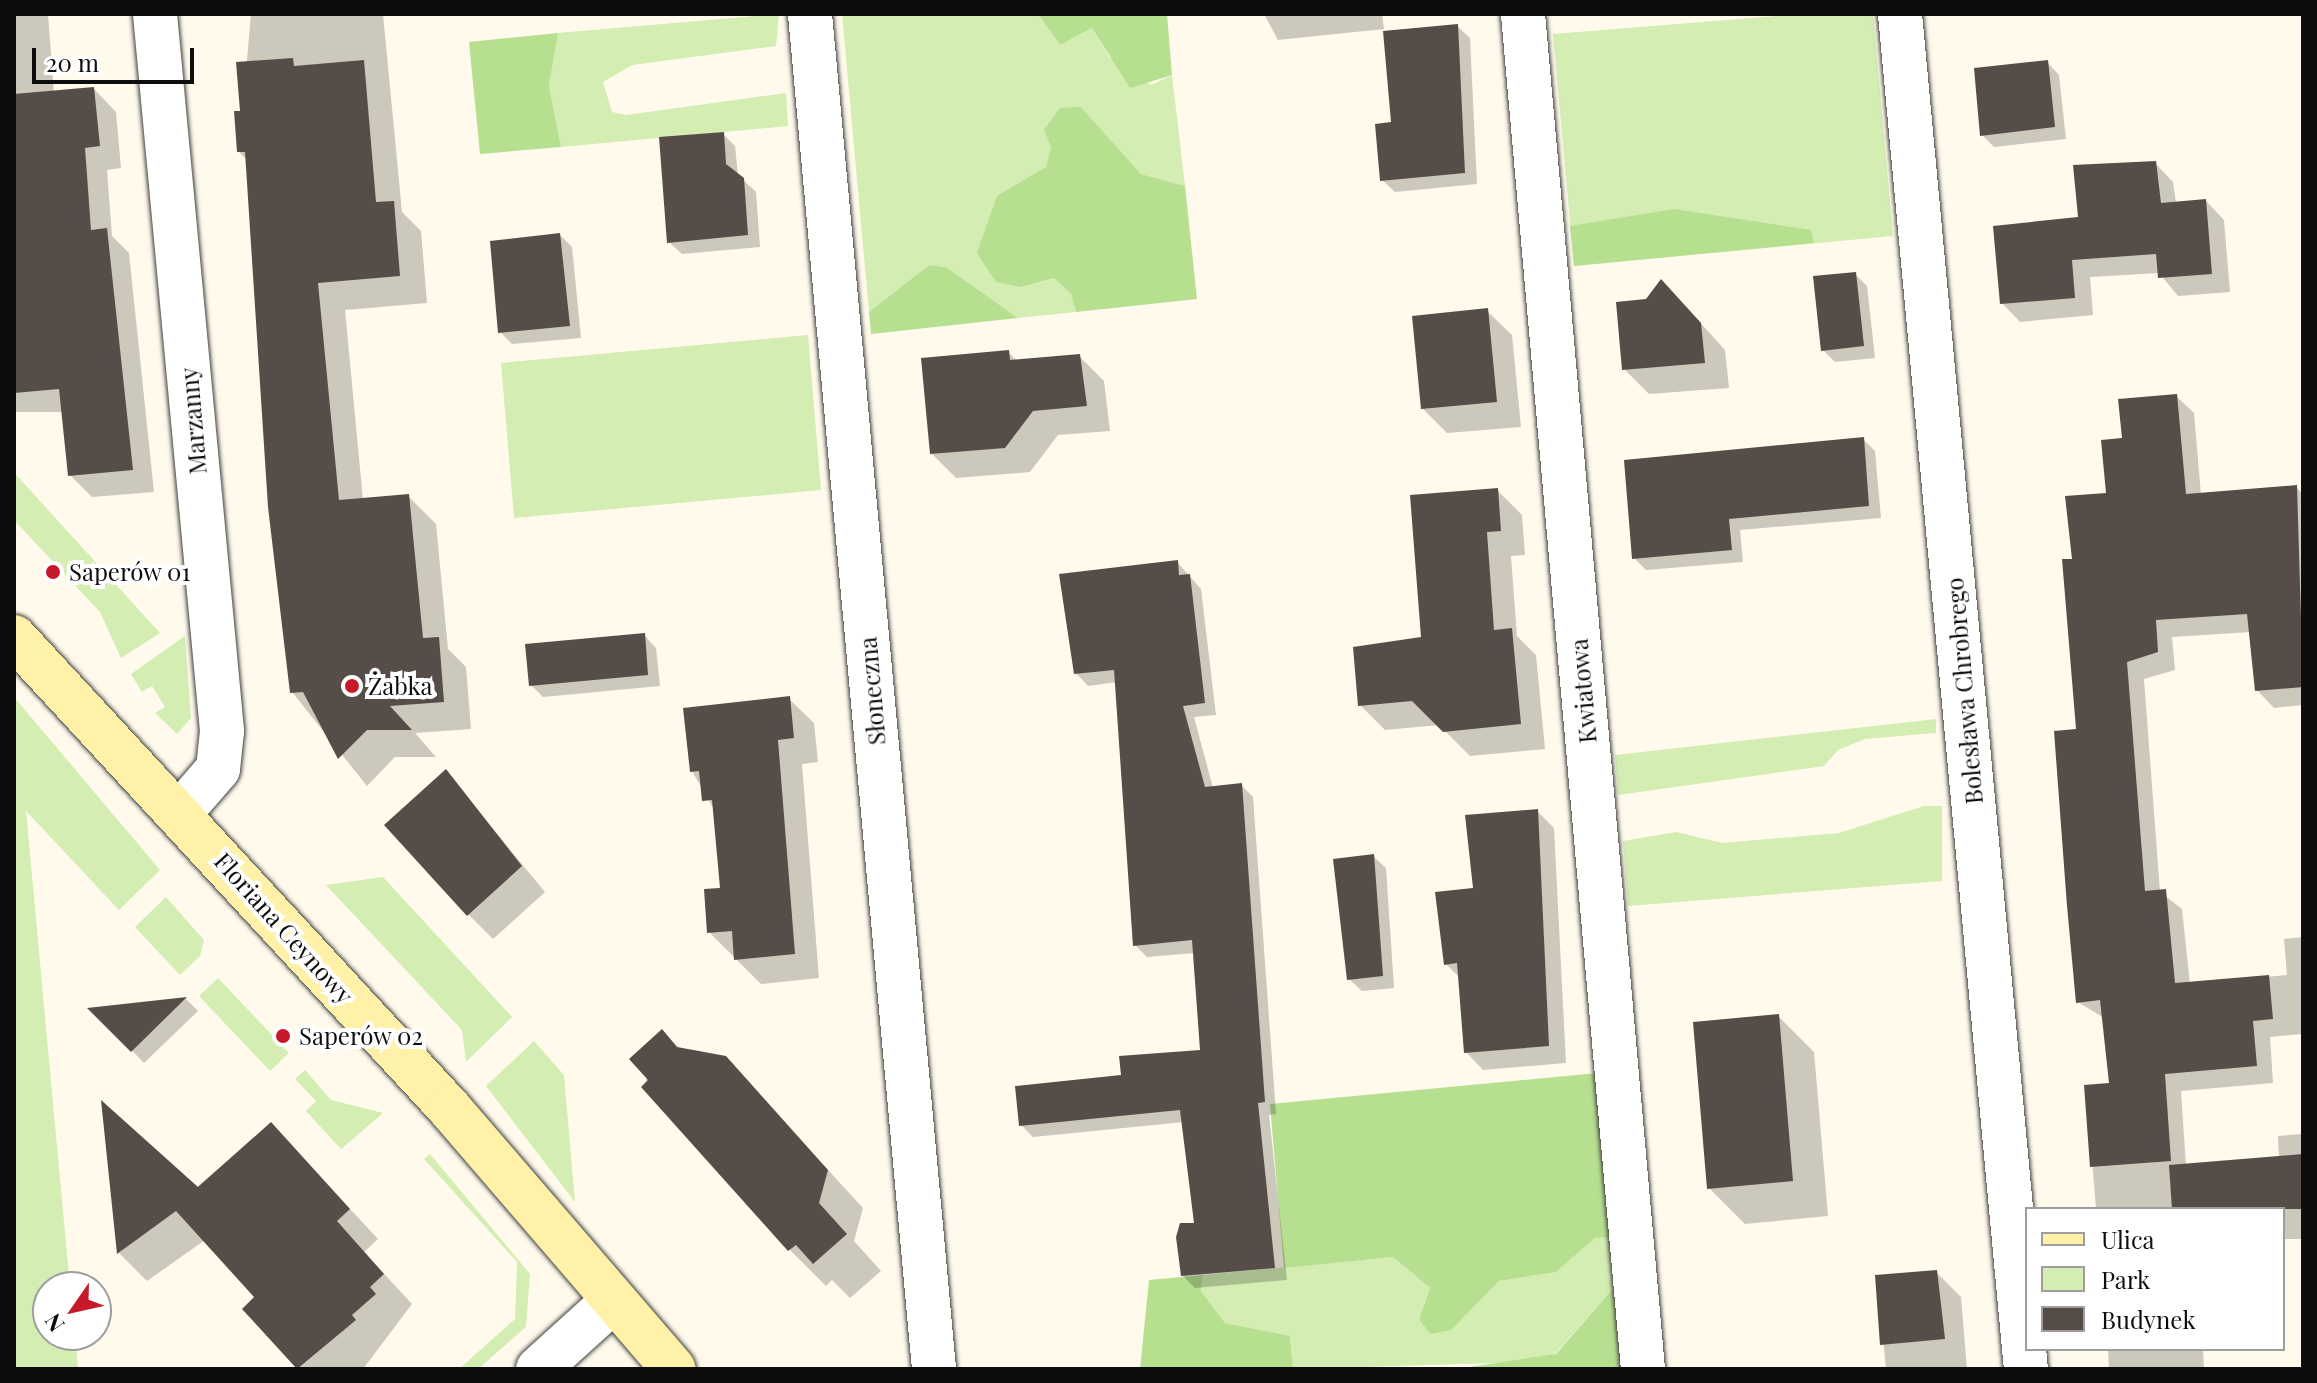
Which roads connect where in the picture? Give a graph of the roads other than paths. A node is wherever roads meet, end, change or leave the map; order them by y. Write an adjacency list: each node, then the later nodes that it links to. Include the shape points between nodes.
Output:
1 (155, 14): 6 (street, Marzanny, via 222,731 218,769)
2 (810, 14): 10 (street, Słoneczna)
3 (1523, 14): 11 (street, Kwiatowa)
4 (1900, 14): 12 (street, Bolesława Chrobrego)
5 (14, 637): 6 (street, Floriana Ceynowy)
6 (179, 814): 7 (street, Floriana Ceynowy, via 450,1109)
7 (613, 1301): 8 (street); 9 (street, Floriana Ceynowy)
8 (538, 1369)
9 (674, 1369)
10 (934, 1369)
11 (1643, 1369)
12 (2026, 1369)

